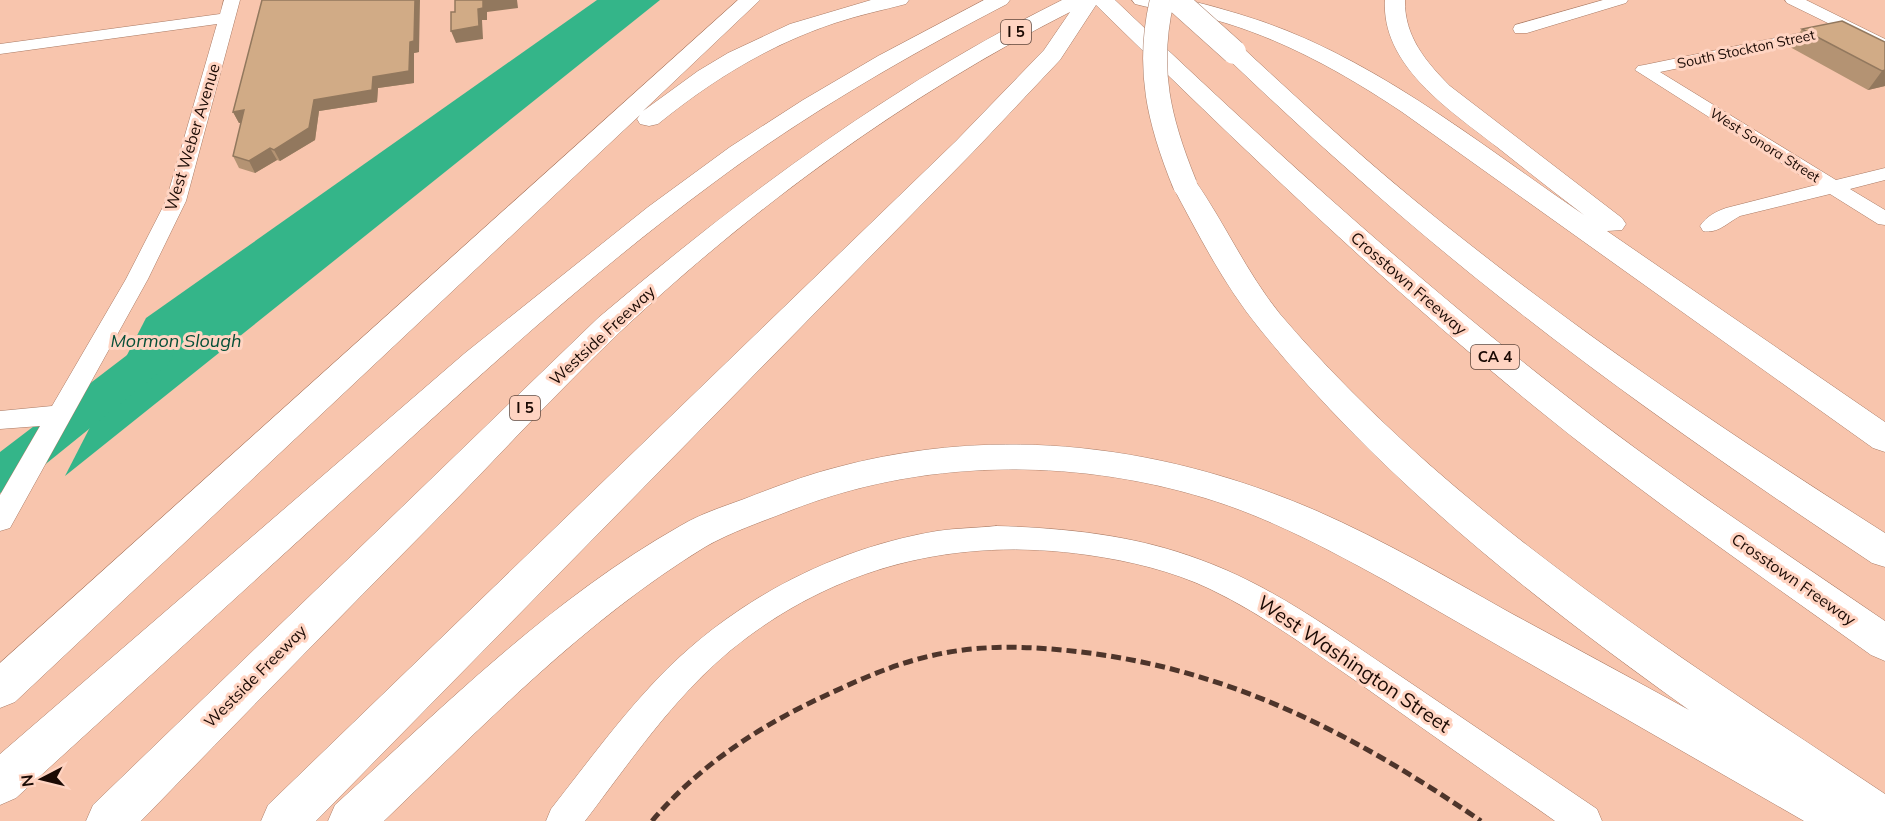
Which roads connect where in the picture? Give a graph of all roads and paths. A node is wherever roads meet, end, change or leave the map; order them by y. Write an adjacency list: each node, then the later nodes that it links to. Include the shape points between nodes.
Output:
1 (750, 0): 23 (highway)
2 (899, 0): 23 (highway, via 821,18 746,50 716,68 653,115 345,388)
3 (1000, 0): 31 (highway, I 5, via 891,57 705,177 507,333)
4 (1078, 0): 32 (highway, Westside Freeway / I 5, via 955,66 875,117 771,191 609,325)
5 (1089, 0): 33 (highway, via 1052,55 965,146)
6 (1103, 0): 29 (highway, Crosstown Freeway / CA 4, via 1342,225 1487,351 1671,491)
7 (1142, 0): 26 (highway, via 1257,25 1361,74)
8 (1162, 0): 38 (highway, bridge, via 1155,33 1154,83 1163,129 1185,184 1226,259 1269,320 1340,398 1507,552 1612,633)
9 (1176, 0): 28 (highway, bridge, via 1398,201 1509,290 1723,445)
10 (1395, 0): 26 (highway, via 1398,26 1412,56 1454,100 1785,357)
11 (1620, 0): 15 (street)
12 (1793, 0): 14 (street)
13 (230, 9): 17 (street); 24 (street, West Weber Avenue, via 176,201)
14 (1848, 28): 16 (street); 18 (street, South Stockton Street)
15 (1521, 29)
16 (1885, 46)
17 (0, 49)
18 (1644, 70): 20 (street, West Sonora Street)
19 (1885, 174): 20 (street)
20 (1834, 187): 21 (street, West Sonora Street); 22 (street, via 1733,213)
21 (1885, 219)
22 (1711, 226)
23 (308, 406): 30 (highway)
24 (62, 414): 25 (street); 27 (street, West Weber Avenue)
25 (0, 420)
26 (1872, 430)
27 (1, 519)
28 (1885, 552)
29 (1885, 643)
30 (0, 689)
31 (0, 783)
32 (122, 808)
33 (284, 821)
34 (351, 821): 37 (highway, via 538,651 615,588 695,535 786,494 878,468 965,456 1053,456 1134,465 1205,483 1275,508 1366,551 1821,806)
35 (563, 821): 36 (street, West Washington Street, via 662,698 719,642 760,611 795,590 867,559 946,541 988,537 1051,538 1115,547 1176,563 1232,586 1285,615)
36 (1585, 821)
37 (1857, 821)
38 (1885, 821)

